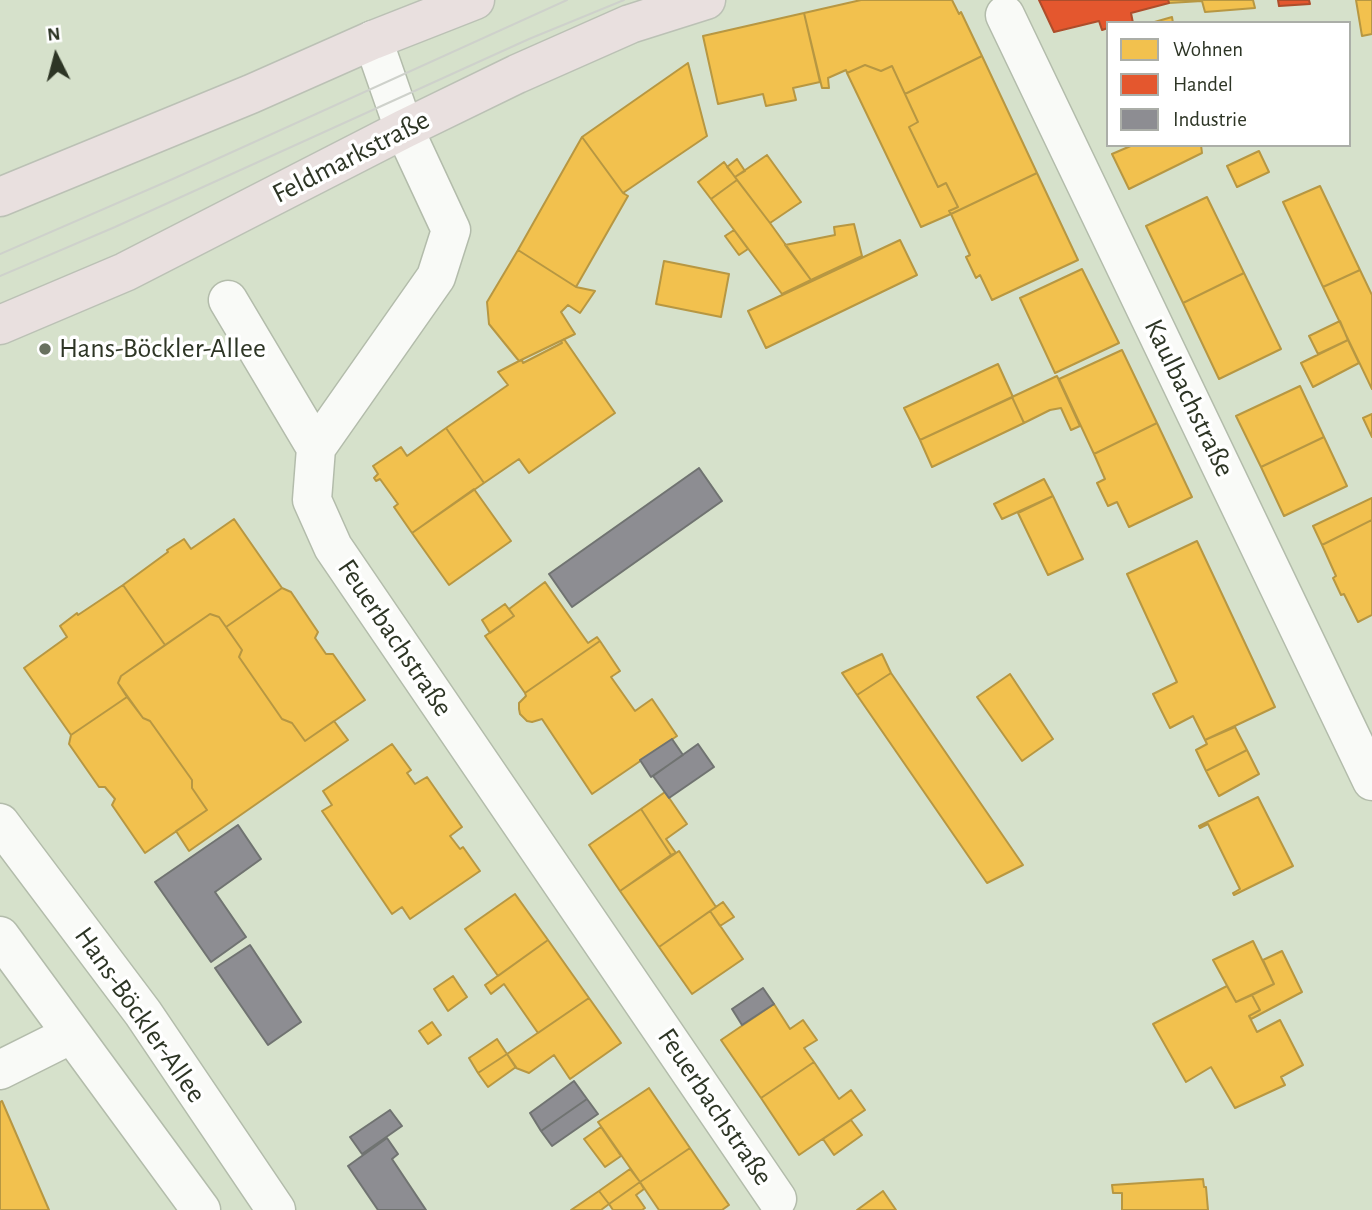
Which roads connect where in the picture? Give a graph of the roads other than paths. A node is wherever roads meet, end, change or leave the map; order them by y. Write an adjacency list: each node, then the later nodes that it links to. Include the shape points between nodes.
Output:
1 (475, 0): 4 (main road)
2 (706, 0): 5 (main road, Feldmarkstraße, via 630,24)
3 (1005, 15): 10 (street, Kaulbachstraße)
4 (373, 40): 5 (street); 6 (main road)
5 (404, 129): 8 (main road, Feldmarkstraße, via 125,272); 9 (street, via 452,230 436,277)
6 (0, 197)
7 (228, 300): 9 (street)
8 (0, 325)
9 (316, 448): 15 (street, Feuerbachstraße, via 312,500 333,547)
10 (1372, 781)
11 (0, 823): 17 (street, Hans-Böckler-Allee, via 142,1013)
12 (0, 936): 13 (street)
13 (72, 1034): 14 (street); 16 (street)
14 (0, 1070)
15 (777, 1199)
16 (201, 1210)
17 (276, 1210)

